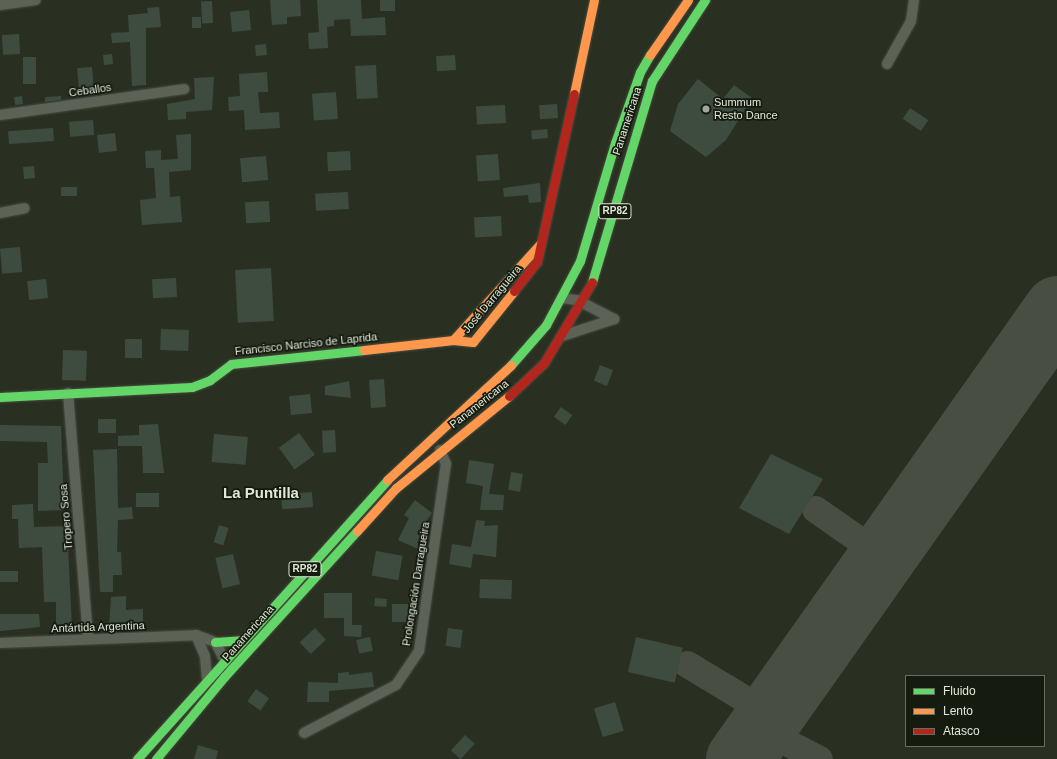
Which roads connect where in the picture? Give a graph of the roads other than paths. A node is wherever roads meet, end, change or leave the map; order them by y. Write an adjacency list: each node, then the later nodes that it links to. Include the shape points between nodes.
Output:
1 (36, 0): 6 (street)
2 (594, 0): 12 (main road, José Darragueira)
3 (688, 0): 13 (main road, Panamericana / RP82, via 662,34 640,72 580,261)
4 (705, 0): 14 (main road, Panamericana / RP82, via 667,53 641,108 603,253)
5 (914, 0): 7 (street, via 911,21)
6 (0, 5)
7 (887, 64)
8 (184, 89): 9 (street, Ceballos)
9 (0, 115)
10 (25, 208): 11 (street)
11 (0, 213)
12 (540, 244): 16 (main road, José Darragueira); 16 (main road, José Darragueira, via 533,269 477,338 468,343)
13 (562, 298): 14 (street); 22 (main road, Panamericana / RP82, via 514,364 410,456)
14 (583, 303): 15 (main road, Panamericana / RP82); 15 (street, via 614,319)
15 (562, 336): 19 (main road, Panamericana / RP82, via 523,385)
16 (453, 340): 17 (main road, Francisco Narciso de Laprida, via 231,364 210,380 192,387)
17 (68, 393): 18 (main road, Francisco Narciso de Laprida); 21 (street, Tropero Sosa)
18 (0, 398)
19 (440, 450): 26 (main road, Panamericana / RP82, via 376,510); 28 (street, Prolongación Darragueira, via 446,464 419,651 396,685)
20 (196, 635): 21 (street, Antártida Argentina); 23 (street, Antártida Argentina); 27 (street, via 205,656)
21 (88, 638): 24 (street, Antártida Argentina)
22 (241, 640): 23 (main road); 25 (main road, Panamericana / RP82)
23 (216, 642): 25 (street)
24 (0, 643)
25 (225, 658): 26 (street); 27 (main road, Panamericana / RP82)
26 (224, 677): 30 (main road, Panamericana / RP82)
27 (207, 678): 29 (main road, Panamericana / RP82)
28 (304, 733)
29 (137, 759)
30 (156, 759)

